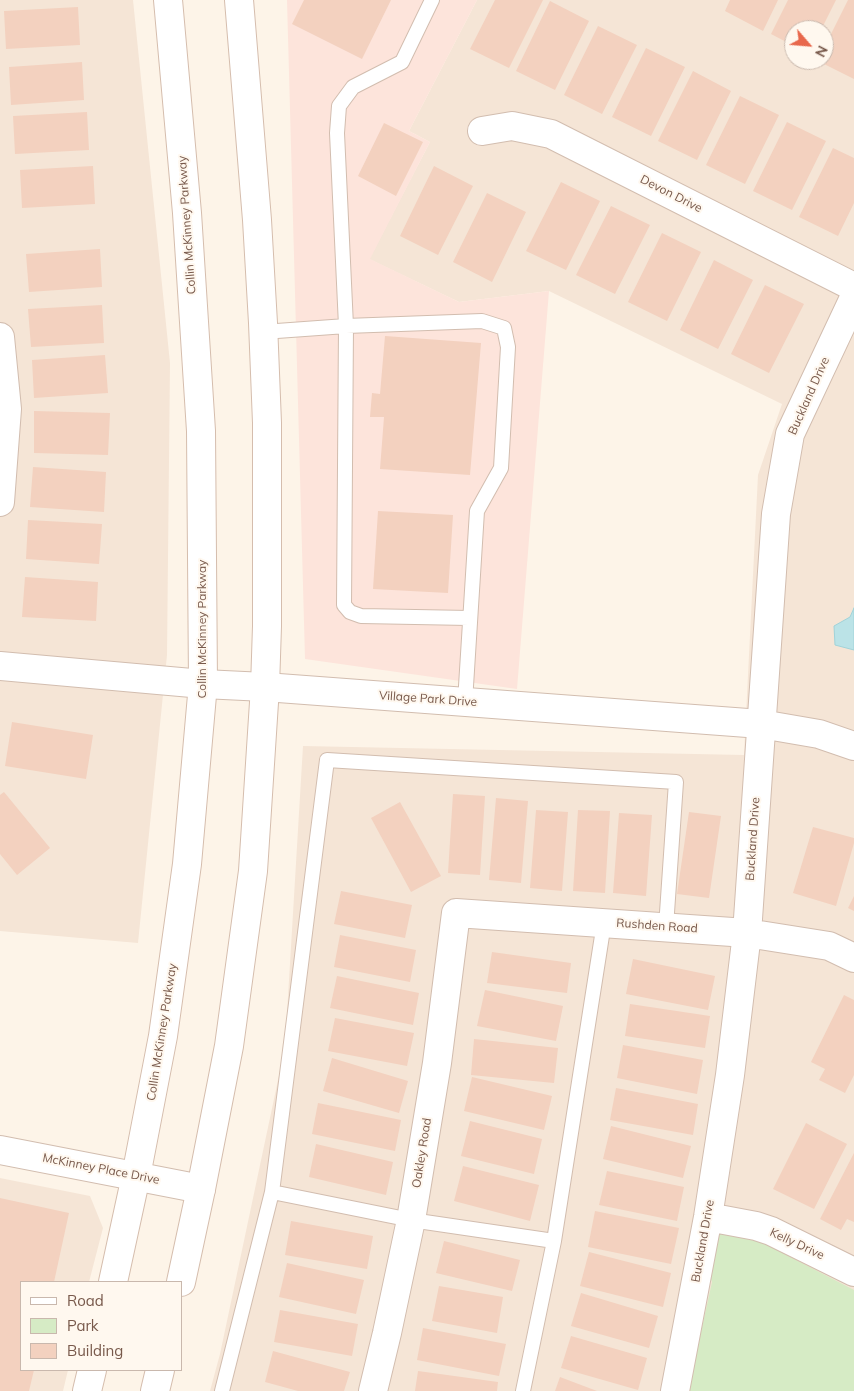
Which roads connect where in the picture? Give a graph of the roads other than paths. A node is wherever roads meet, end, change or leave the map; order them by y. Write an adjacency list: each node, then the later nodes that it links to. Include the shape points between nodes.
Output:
1 (168, 0): 13 (street, Collin McKinney Parkway, via 187,213 201,431)
2 (239, 0): 8 (street)
3 (432, 0): 7 (lane, via 402,62 353,87 339,106 337,133)
4 (482, 131): 5 (street, Devon Drive, via 512,126 551,134)
5 (854, 287)
6 (854, 298): 16 (street, Buckland Drive, via 790,434 776,514)
7 (346, 326): 8 (lane); 11 (lane, via 344,605 350,612 361,616); 11 (lane, via 482,322 504,328 508,348 501,468 477,511)
8 (264, 332): 14 (street, via 267,442)
9 (0, 337): 10 (street, via 7,409)
10 (0, 490)
11 (469, 618): 15 (lane)
12 (0, 666): 13 (street, Village Park Drive)
13 (203, 684): 14 (street, Village Park Drive); 24 (street, Collin McKinney Parkway, via 186,874 163,1036)
14 (265, 687): 15 (street, Village Park Drive); 25 (street, via 253,871 228,1046)
15 (465, 702): 16 (street, Village Park Drive)
16 (761, 724): 17 (street, Village Park Drive, via 819,734); 21 (street, Buckland Drive)
17 (854, 746)
18 (456, 912): 19 (street, Rushden Road); 28 (street, Oakley Road, via 437,1063)
19 (604, 923): 20 (street, Rushden Road); 29 (lane)
20 (666, 927): 21 (street, Rushden Road); 26 (lane, via 676,782 327,760)
21 (747, 932): 22 (street, Rushden Road, via 830,946); 27 (street, Buckland Drive, via 730,1075)
22 (854, 958)
23 (0, 1150): 24 (street, McKinney Place Drive)
24 (136, 1176): 25 (street, McKinney Place Drive); 31 (street, Collin McKinney Parkway)
25 (201, 1189): 32 (street)
26 (272, 1192): 28 (lane); 37 (lane)
27 (708, 1217): 30 (street, Kelly Drive, via 771,1231); 40 (street, Buckland Drive)
28 (411, 1220): 29 (lane); 38 (street, Oakley Road)
29 (554, 1241): 39 (lane)
30 (854, 1272)
31 (113, 1281)
32 (181, 1281)
33 (92, 1371): 35 (street)
34 (160, 1371): 36 (street)
35 (87, 1391)
36 (155, 1391)
37 (222, 1391)
38 (373, 1391)
39 (523, 1391)
40 (675, 1391)

